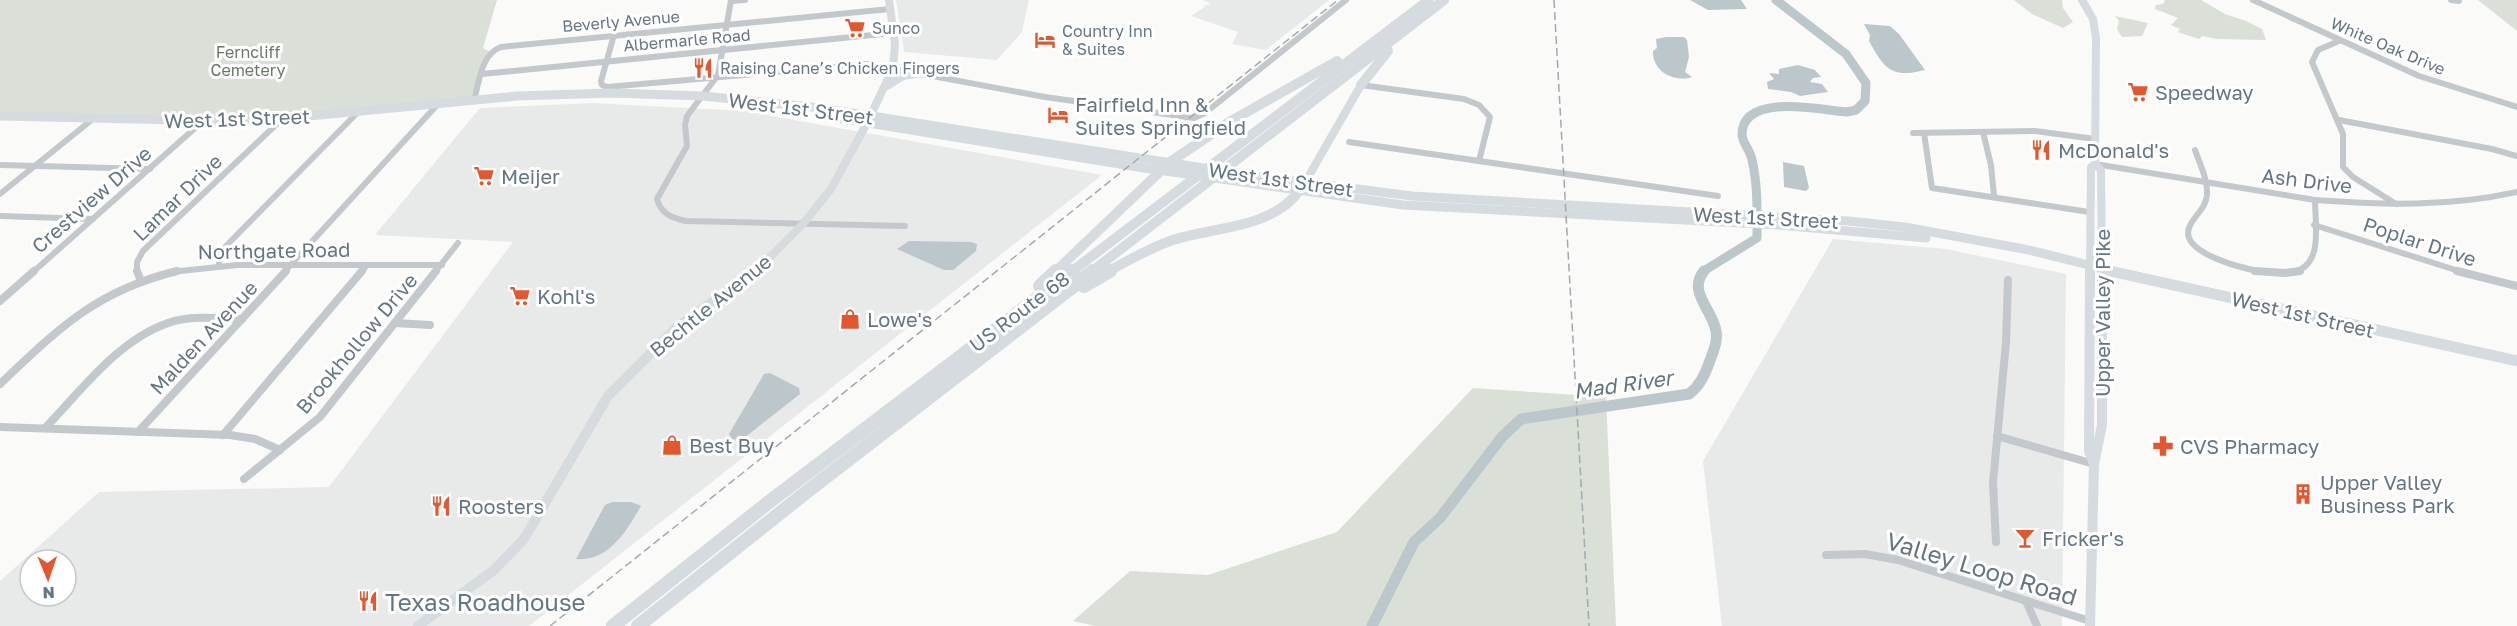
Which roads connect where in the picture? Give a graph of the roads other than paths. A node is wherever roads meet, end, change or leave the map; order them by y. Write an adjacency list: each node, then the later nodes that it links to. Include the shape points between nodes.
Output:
1 (745, 0): 9 (street)
2 (889, 0): 11 (street, Bechtle Avenue)
3 (1346, 0): 20 (street, West 1st Street, via 1201,116 1185,118 1046,97)
4 (1429, 0): 14 (highway, US Route 68)
5 (1444, 0): 23 (highway, via 1387,52); 78 (highway, US Route 68)
6 (2082, 0): 39 (street, Upper Valley Pike, via 2093,19 2096,36)
7 (2253, 0): 16 (street, White Oak Drive)
8 (2451, 0): 10 (street)
9 (731, 1): 12 (street)
10 (2459, 1)
11 (890, 9): 12 (street, Beverly Avenue); 13 (street, Bechtle Avenue)
12 (728, 25): 15 (street, Beverly Avenue); 17 (street)
13 (894, 33): 17 (street, Albermarle Road); 19 (street, Bechtle Avenue)
14 (1385, 33): 44 (highway); 83 (highway, US Route 68)
15 (614, 35): 18 (street); 21 (street, Beverly Avenue, via 498,48 487,56)
16 (2339, 41): 28 (street, White Oak Drive, via 2430,80); 34 (street, via 2318,50 2312,62)
17 (722, 50): 18 (street, Albermarle Road); 22 (street)
18 (606, 61): 21 (street, Albermarle Road); 22 (street, West 1st Street, via 603,86)
19 (893, 68): 20 (street, West 1st Street); 22 (street, West 1st Street, via 850,64); 24 (street, Bechtle Avenue)
20 (921, 73): 24 (street, via 903,76)
21 (482, 74): 26 (street)
22 (717, 77): 25 (street)
23 (1361, 85): 43 (street, via 1464,99 1483,107 1490,120); 50 (street)
24 (885, 87): 33 (street, Bechtle Avenue)
25 (701, 99): 26 (main road, West 1st Street); 33 (main road, West 1st Street); 60 (street, via 686,120 685,150 658,195 659,208 666,215 686,221)
26 (474, 101): 27 (main road, West 1st Street)
27 (438, 104): 29 (main road, West 1st Street); 68 (street, Malden Avenue)
28 (2517, 107)
29 (358, 111): 32 (main road, West 1st Street); 67 (street, via 227,245)
30 (1, 117): 31 (main road, West 1st Street)
31 (94, 118): 35 (main road, West 1st Street); 47 (street)
32 (283, 118): 35 (main road, West 1st Street); 74 (street, Lamar Drive, via 143,251 136,264)
33 (869, 120): 44 (main road, West 1st Street); 44 (main road, West 1st Street, via 1144,168); 61 (street, Bechtle Avenue, via 831,189)
34 (2338, 120): 42 (street); 56 (street, via 2345,140 2346,170)
35 (203, 121): 48 (street, Crestview Drive)
36 (1983, 132): 38 (street); 39 (street, via 2049,132); 54 (street)
37 (1913, 133): 38 (street)
38 (1924, 133): 54 (street, via 1932,188)
39 (2095, 139): 45 (street, Upper Valley Pike)
40 (1349, 142): 43 (street, West 1st Street)
41 (2195, 150): 49 (street)
42 (2517, 156)
43 (1479, 161): 53 (street, West 1st Street)
44 (1162, 164): 50 (main road, West 1st Street, via 1188,165); 50 (main road, West 1st Street, via 1177,172 1232,181); 83 (highway, via 1048,279)
45 (2095, 164): 49 (street, Ash Drive); 57 (street, Upper Valley Pike, via 2091,167); 65 (street, Upper Valley Pike, via 2101,170)
46 (0, 165): 47 (street)
47 (36, 166): 48 (street); 52 (street)
48 (150, 169): 59 (street, Crestview Drive)
49 (2205, 182): 55 (street, Ash Drive); 62 (street, via 2206,202 2188,229 2188,236 2196,247 2219,259 2265,272 2296,272 2311,260)
50 (1303, 186): 71 (main road, West 1st Street, via 1403,205 1778,221 1905,235); 78 (highway, via 1290,204 1275,213 1192,234 1142,253)
51 (2517, 192): 56 (street, Ash Drive, via 2460,202)
52 (0, 194)
53 (1718, 196)
54 (1994, 196): 57 (street)
55 (2315, 200): 56 (street, Ash Drive); 62 (street)
56 (2397, 204)
57 (2089, 212): 65 (street, via 2098,219 2098,237); 71 (street, Upper Valley Pike)
58 (0, 216): 59 (street)
59 (93, 219): 76 (street, Crestview Drive)
60 (775, 223): 61 (street); 64 (street)
61 (802, 224): 63 (street); 64 (street, Bechtle Avenue)
62 (2314, 225): 75 (street, Poplar Drive, via 2439,266)
63 (906, 226)
64 (794, 232): 96 (street, Bechtle Avenue, via 749,278 665,338 613,390 534,524 513,551)
65 (2102, 240): 72 (street, Upper Valley Pike)
66 (458, 243): 70 (street, Brookhollow Drive)
67 (219, 264): 68 (street, Northgate Road); 74 (street, Northgate Road, via 180,269)
68 (291, 265): 69 (street, Northgate Road); 77 (street, Malden Avenue)
69 (367, 265): 70 (street, Northgate Road); 87 (street)
70 (442, 265): 79 (street, Brookhollow Drive)
71 (2089, 266): 72 (main road, West 1st Street); 90 (street, Upper Valley Pike, via 2089,451)
72 (2103, 269): 81 (main road, West 1st Street); 90 (street, Upper Valley Pike, via 2102,425)
73 (2008, 280): 88 (street)
74 (141, 281): 82 (street, Northgate Road, via 81,312)
75 (2517, 286)
76 (0, 301)
77 (242, 319): 85 (street, via 181,320 144,334); 86 (street, Malden Avenue)
78 (1029, 320): 98 (highway, US Route 68)
79 (395, 323): 80 (street); 89 (street, Brookhollow Drive, via 320,417)
80 (430, 325)
81 (2517, 361)
82 (0, 384)
83 (908, 396): 97 (highway, US Route 68)
84 (0, 427): 85 (street)
85 (45, 428): 86 (street)
86 (138, 432): 87 (street)
87 (223, 435): 89 (street, via 255,439)
88 (1997, 436): 90 (street); 92 (street)
89 (279, 450): 91 (street, Brookhollow Drive)
90 (2094, 464): 95 (street, Upper Valley Pike)
91 (244, 479)
92 (1996, 542)
93 (1826, 555): 94 (street, Valley Loop Road, via 1865,554 1898,560)
94 (2026, 601): 95 (street, Valley Loop Road); 99 (street)
95 (2090, 623)
96 (418, 626)
97 (613, 626)
98 (638, 626)
99 (2037, 626)

